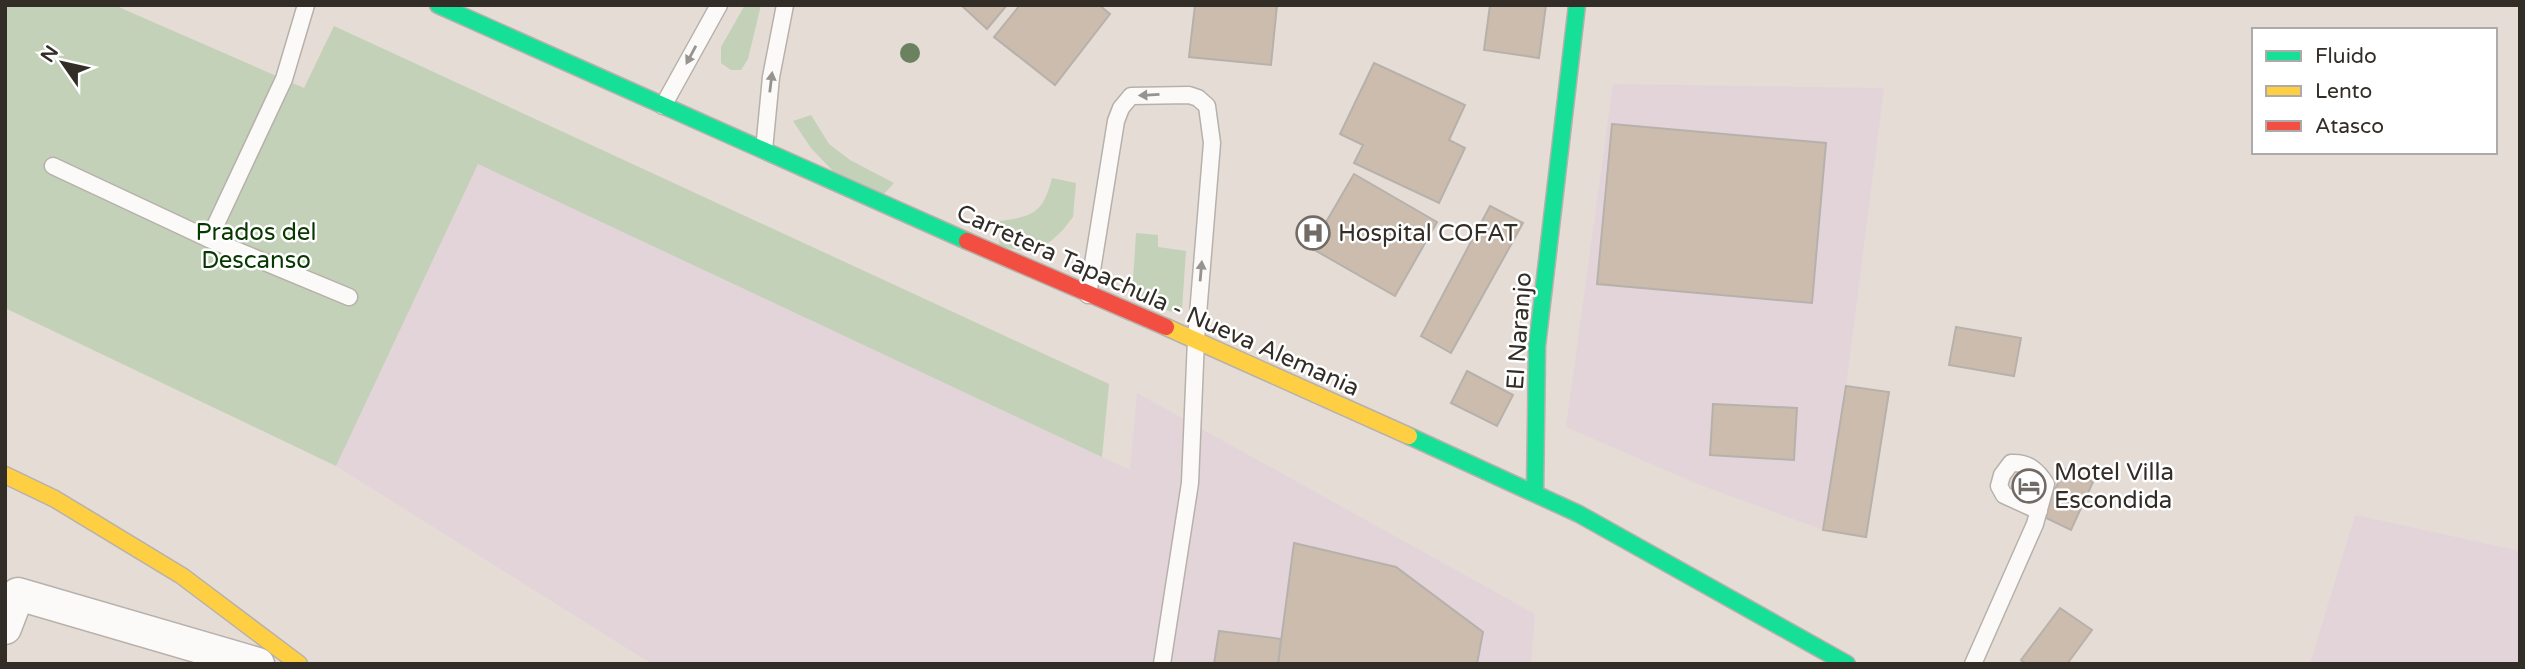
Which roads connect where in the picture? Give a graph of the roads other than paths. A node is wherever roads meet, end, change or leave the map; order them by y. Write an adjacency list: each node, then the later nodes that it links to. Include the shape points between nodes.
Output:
1 (306, 5): 9 (lane, via 284,79)
2 (438, 5): 6 (main road, Carretera Tapachula - Nueva Alemania)
3 (719, 5): 6 (lane, one-way to 6)
4 (785, 5): 7 (lane, one-way to 4, via 771,77)
5 (1577, 5): 14 (main road, El Naranjo, via 1537,346)
6 (663, 107): 7 (main road, Carretera Tapachula - Nueva Alemania)
7 (764, 150): 10 (main road, Carretera Tapachula - Nueva Alemania)
8 (53, 166): 9 (lane)
9 (209, 239): 11 (lane)
10 (1088, 295): 12 (main road, Carretera Tapachula - Nueva Alemania); 12 (lane, one-way to 10, via 1212,142 1207,106 1189,94 1131,96 1121,108)
11 (349, 297)
12 (1196, 339): 14 (main road, Carretera Tapachula - Nueva Alemania); 20 (lane, via 1190,483)
13 (5, 475): 19 (main road, via 55,499 182,576)
14 (1535, 493): 17 (main road, Carretera Tapachula - Nueva Alemania, via 1579,513)
15 (2039, 511): 21 (lane)
16 (5, 628): 18 (street, via 18,594)
17 (1830, 659)
18 (258, 664)
19 (299, 664)
20 (1162, 664)
21 (1973, 664)

